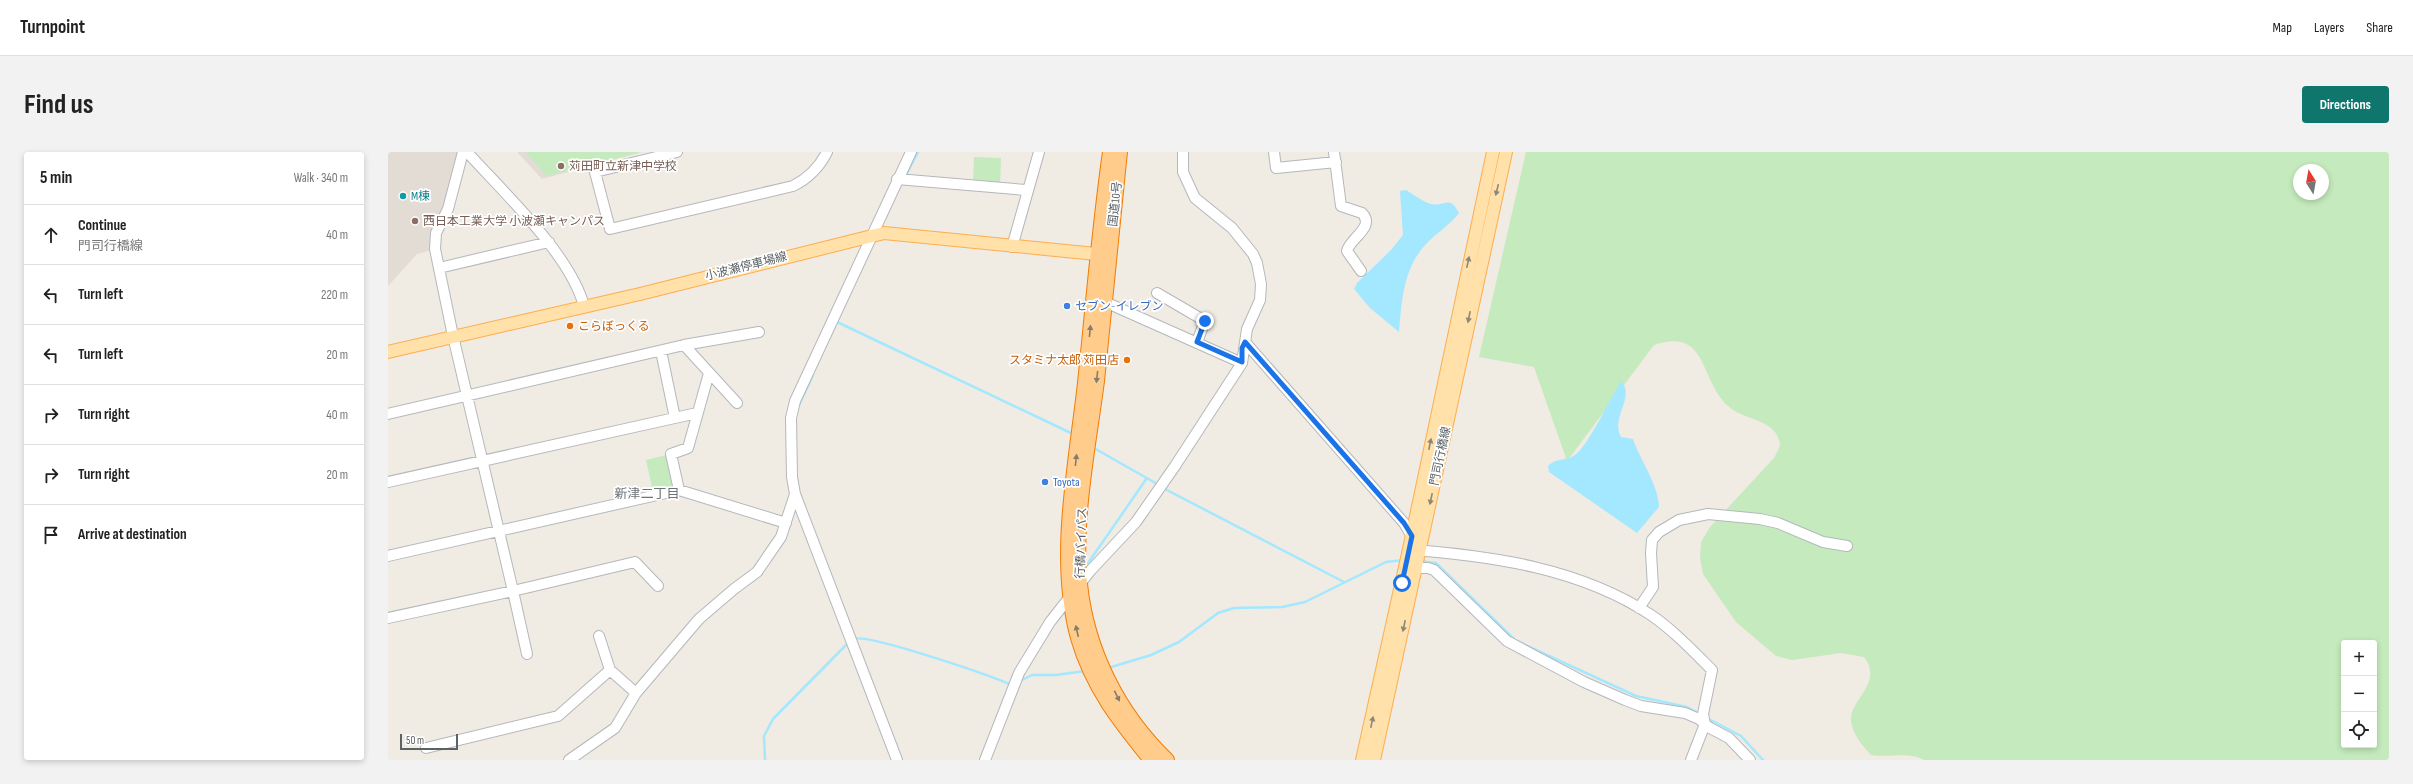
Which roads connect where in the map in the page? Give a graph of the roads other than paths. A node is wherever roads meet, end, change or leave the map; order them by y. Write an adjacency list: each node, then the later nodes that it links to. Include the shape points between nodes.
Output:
1 (463, 152): 20 (street, via 448,208 436,233 435,249)
2 (467, 152): 17 (street)
3 (677, 152): 4 (street, via 595,172 610,229 793,186 807,179 821,165)
4 (827, 152)
5 (911, 152): 14 (street)
6 (1039, 152): 15 (street)
7 (1110, 152): 19 (highway, 国道10号)
8 (1120, 152): 19 (highway, 国道10号)
9 (1183, 152): 28 (street, via 1183,172 1195,198 1232,228 1257,263 1261,284 1260,300 1247,329)
10 (1274, 152): 13 (street, via 1276,168)
11 (1493, 152): 45 (main road, 門司行橋線, one-way to 11)
12 (1506, 152): 47 (main road, 門司行橋線, one-way to 47)
13 (1335, 157): 21 (street, via 1341,206 1362,213 1366,219 1364,227 1347,251)
14 (897, 179): 15 (street); 16 (street)
15 (1026, 190): 18 (street)
16 (871, 235): 18 (main road, 小波瀬停車場線, via 896,233); 24 (main road, 小波瀬停車場線); 42 (street, via 795,401 791,418 792,477)
17 (549, 242): 20 (street); 24 (street, via 581,295)
18 (1012, 247): 19 (main road, 小波瀬停車場線)
19 (1104, 255): 23 (highway, 行橋バイパス); 53 (highway, 行橋バイパス, one-way to 19, via 1068,530)
20 (439, 268): 26 (street)
21 (1361, 271)
22 (1157, 293): 27 (street, via 1205,321)
23 (1106, 302): 27 (street); 50 (highway, 行橋バイパス, one-way to 50, via 1079,532)
24 (584, 306): 26 (main road, 小波瀬停車場線)
25 (759, 332): 29 (street)
26 (453, 336): 31 (main road, 小波瀬停車場線); 34 (street)
27 (1197, 342): 32 (street)
28 (1245, 342): 32 (street, via 1242,348); 45 (street, via 1404,523)
29 (684, 345): 30 (street); 33 (street)
30 (661, 351): 34 (street); 38 (street)
31 (388, 352)
32 (1242, 362): 50 (street, via 1158,492 1125,536 1091,570)
33 (709, 374): 35 (street); 36 (street)
34 (467, 396): 37 (street); 39 (street)
35 (737, 403)
36 (697, 413): 38 (street); 41 (street, via 688,448 671,454)
37 (388, 414)
38 (675, 418): 39 (street)
39 (482, 460): 40 (street); 44 (street)
40 (388, 482)
41 (679, 490): 43 (street); 44 (street)
42 (795, 494): 43 (street); 63 (street)
43 (786, 524): 59 (street, via 768,559 757,572 699,619)
44 (499, 530): 48 (street); 52 (street)
45 (1412, 536): 47 (main road, 門司行橋線)
46 (1847, 546): 54 (street, via 1823,542 1778,523 1760,519 1708,514 1679,520 1659,532 1652,540 1653,587)
47 (1415, 550): 49 (main road, 門司行橋線); 54 (street, via 1459,553 1553,573 1598,587)
48 (388, 556)
49 (1410, 568): 60 (street, via 1434,570 1507,642 1523,651 1625,700 1641,706 1685,713); 67 (main road, 門司行橋線, one-way to 49); 68 (main road, 門司行橋線, one-way to 68)
50 (1080, 585): 53 (street); 66 (highway, 行橋バイパス, one-way to 66, via 1087,625 1100,661 1122,706 1153,747)
51 (658, 586): 52 (street, via 635,562)
52 (513, 591): 55 (street); 57 (street)
53 (1070, 596): 64 (street, via 1050,622 1020,673); 65 (highway, 行橋バイパス, one-way to 53, via 1114,714 1097,686 1079,639)
54 (1639, 608): 60 (street, via 1652,615 1712,670 1703,714)
55 (388, 618)
56 (599, 636): 58 (street)
57 (527, 654)
58 (610, 670): 59 (street); 61 (street, via 558,716)
59 (636, 693): 62 (street, via 615,728)
60 (1704, 724): 69 (street); 70 (street, via 1730,738)
61 (426, 748)
62 (574, 758)
63 (897, 760)
64 (985, 760)
65 (1151, 760)
66 (1167, 760)
67 (1362, 760)
68 (1374, 760)
69 (1691, 760)
70 (1750, 760)

